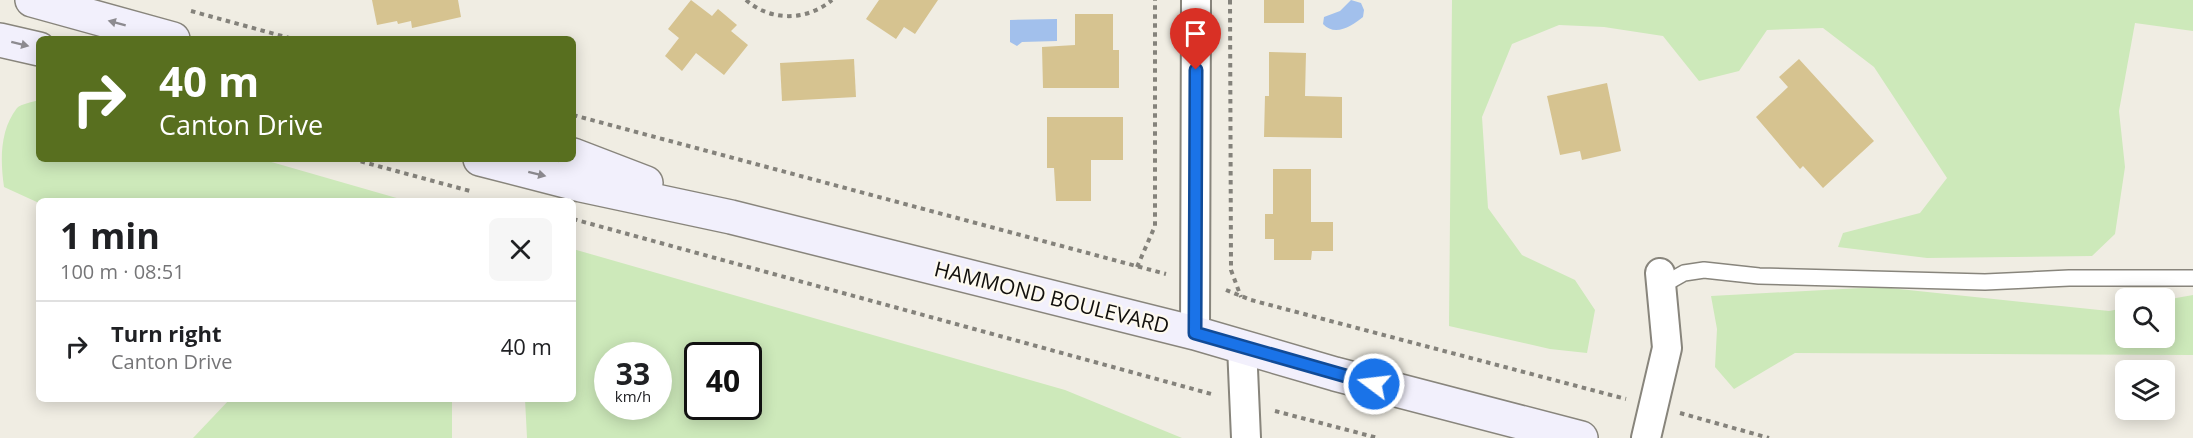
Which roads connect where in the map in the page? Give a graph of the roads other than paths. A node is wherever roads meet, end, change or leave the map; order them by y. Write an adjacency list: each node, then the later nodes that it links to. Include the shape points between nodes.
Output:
1 (33, 0): 3 (street, one-way to 1)
2 (1196, 0): 11 (street)
3 (178, 24)
4 (0, 40): 5 (street, one-way to 5)
5 (36, 48)
6 (576, 156): 8 (street, HAMMOND BOULEVARD)
7 (492, 162): 8 (street, HAMMOND BOULEVARD, one-way to 8)
8 (731, 217): 11 (street, HAMMOND BOULEVARD)
9 (2193, 278): 10 (lane, via 1985,282 1759,276 1704,270)
10 (1660, 279): 15 (street, via 1666,348)
11 (1195, 333): 12 (street, HAMMOND BOULEVARD)
12 (1242, 346): 13 (street); 14 (street, HAMMOND BOULEVARD)
13 (1246, 438)
14 (1581, 438)
15 (1646, 438)

